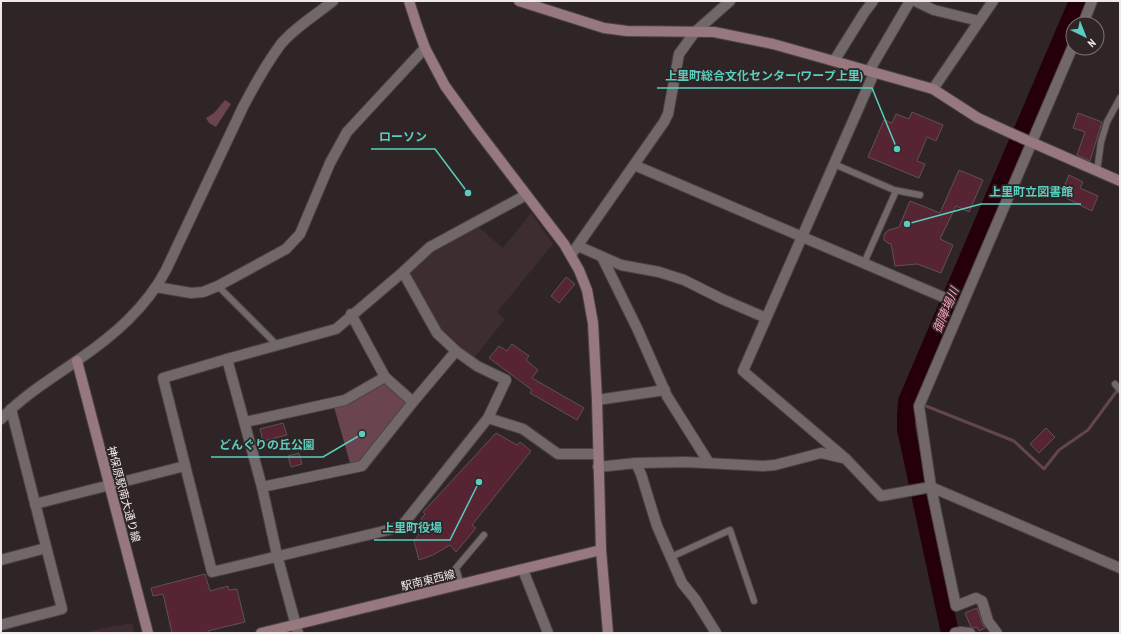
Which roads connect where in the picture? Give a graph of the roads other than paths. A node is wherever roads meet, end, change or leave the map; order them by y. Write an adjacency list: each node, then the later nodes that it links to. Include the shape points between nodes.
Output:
1 (333, 1): 34 (street, via 300,26 282,44 254,85)
2 (409, 1): 13 (street)
3 (518, 1): 12 (street, via 604,28)
4 (730, 1): 12 (street)
5 (873, 1): 15 (street)
6 (910, 1): 16 (street)
7 (915, 1): 11 (street, via 934,10)
8 (993, 1): 11 (street)
9 (1092, 1): 10 (street)
10 (1086, 16)
11 (979, 21): 17 (street)
12 (695, 32): 15 (street, via 714,32 773,44); 21 (street, via 679,54 668,114)
13 (425, 48): 25 (street, via 435,69 458,104); 33 (street, via 347,132 330,163 300,234 286,249)
14 (1069, 56): 19 (street)
15 (834, 61): 16 (street)
16 (872, 72): 17 (street); 20 (street)
17 (933, 89): 19 (street, via 978,118)
18 (1120, 98): 22 (lane, via 1107,122)
19 (1031, 143): 22 (street); 60 (street, via 919,406)
20 (834, 164): 24 (lane); 27 (street)
21 (634, 165): 27 (street); 28 (street)
22 (1097, 171): 23 (street)
23 (1120, 181)
24 (896, 191): 26 (lane); 31 (lane)
25 (526, 194): 29 (street); 32 (street, via 430,247)
26 (920, 195)
27 (802, 237): 31 (street); 37 (street)
28 (578, 246): 29 (street); 30 (street)
29 (571, 255): 46 (street, via 587,290 591,306)
30 (602, 257): 37 (street, via 621,265 684,280); 44 (street)
31 (864, 263): 35 (street)
32 (403, 272): 36 (street); 39 (street, via 437,332)
33 (218, 286): 34 (street, via 204,292 192,293); 38 (lane)
34 (156, 287): 41 (street, via 131,318)
35 (943, 297)
36 (351, 314): 38 (street, via 336,329); 42 (street)
37 (766, 318): 53 (street, via 743,371)
38 (278, 346): 40 (street)
39 (456, 351): 47 (street); 49 (street, via 477,366 506,380)
40 (227, 359): 51 (street); 56 (street, via 163,378)
41 (78, 361): 48 (street, via 38,387); 58 (street, 神保原駅南大通り線)
42 (384, 377): 47 (street); 51 (street, via 345,400)
43 (1115, 384): 45 (lane)
44 (665, 390): 46 (street); 55 (street)
45 (1120, 390)
46 (597, 400): 52 (street)
47 (413, 402): 59 (street, via 362,466)
48 (11, 409): 50 (street); 61 (street)
49 (488, 418): 52 (street, via 523,429 558,454); 65 (street, via 401,527)
50 (1, 419)
51 (245, 422): 59 (street)
52 (598, 454): 57 (street)
53 (845, 458): 55 (street, via 821,453 764,466); 60 (street, via 881,496)
54 (636, 463): 55 (street); 57 (street); 66 (street, via 657,526)
55 (708, 463)
56 (185, 466): 58 (street); 65 (street, via 212,572)
57 (598, 467): 64 (street)
58 (109, 485): 61 (street); 74 (street, 神保原駅南大通り線)
59 (262, 487): 65 (street)
60 (930, 487): 68 (street); 81 (street, via 956,606 976,598 982,601 988,621)
61 (35, 504): 63 (street)
62 (484, 535): 70 (lane, via 456,568)
63 (46, 548): 67 (street); 72 (street, via 62,610)
64 (601, 550): 69 (street, 駅南東西線); 77 (street)
65 (277, 555): 73 (street)
66 (671, 557): 71 (lane, via 730,530); 78 (street, via 682,583)
67 (1, 560)
68 (1120, 568)
69 (523, 570): 70 (street, 駅南東西線); 76 (street)
70 (460, 585): 73 (street, 駅南東西線)
71 (754, 601)
72 (1, 625)
73 (297, 629): 75 (street, 駅南東西線)
74 (148, 633)
75 (261, 633)
76 (548, 633)
77 (608, 633)
78 (716, 633)
79 (955, 633): 80 (street)
80 (970, 633)
81 (997, 633)

